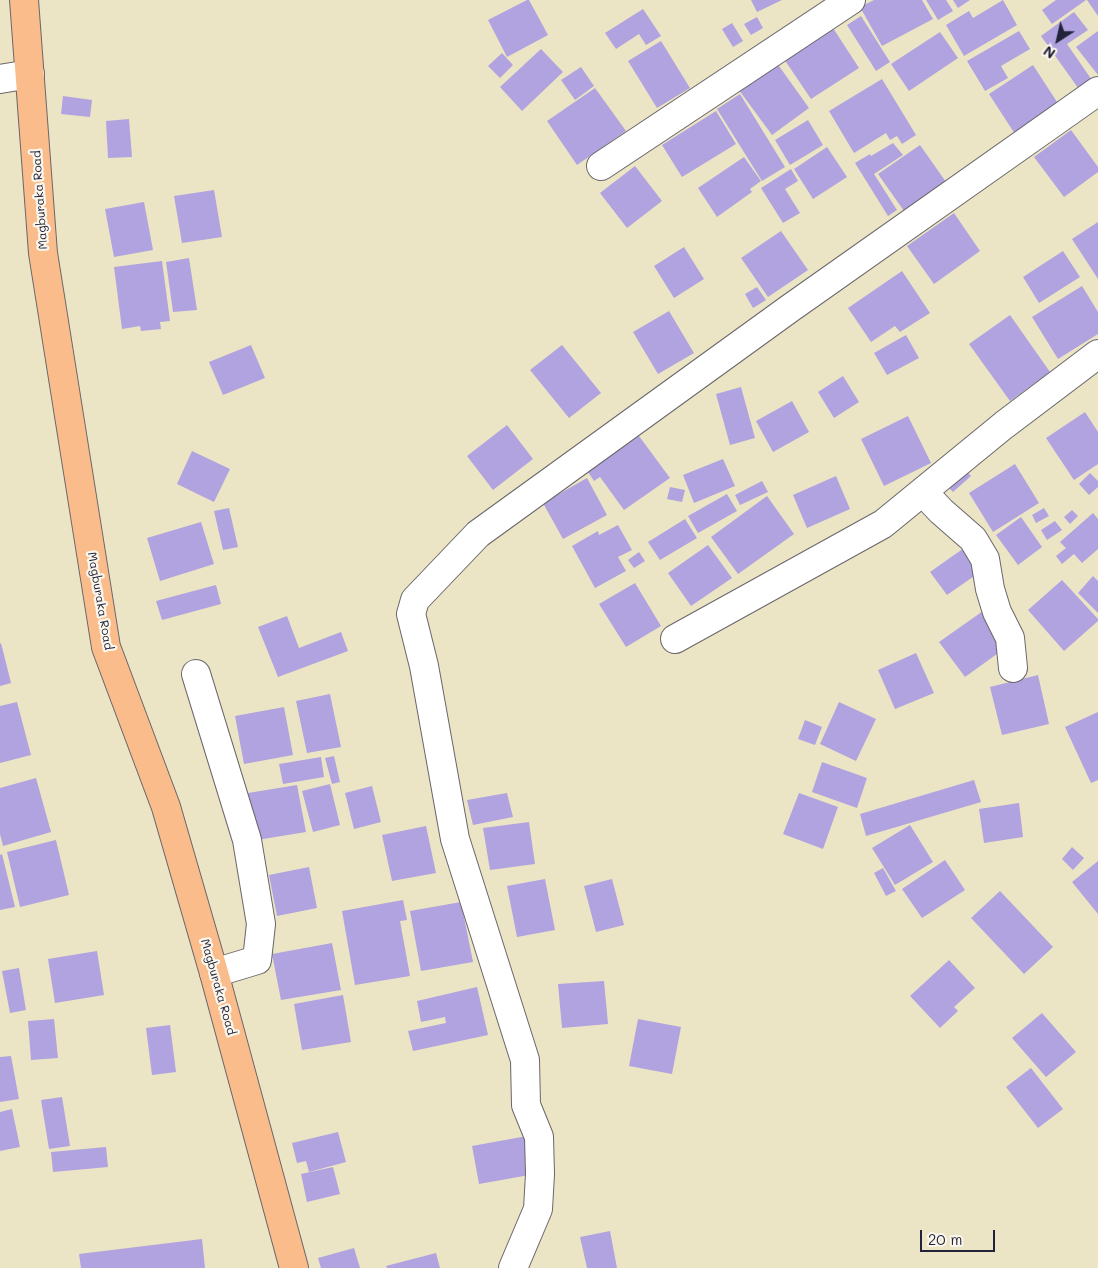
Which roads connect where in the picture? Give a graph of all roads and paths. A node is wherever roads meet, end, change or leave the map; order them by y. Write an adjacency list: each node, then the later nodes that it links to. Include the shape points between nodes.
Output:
1 (24, 0): 3 (main road, Magburaka Road)
2 (851, 0): 6 (street)
3 (30, 74): 4 (street); 12 (main road, Magburaka Road, via 43,253 106,647 166,807)
4 (0, 79)
5 (1098, 91): 14 (street, via 478,534 415,600 411,614 424,666 455,839 524,1060 526,1105 539,1137 538,1209)
6 (601, 166)
7 (1098, 354): 8 (street)
8 (922, 492): 9 (street, via 884,524); 10 (street, via 974,539 985,559 997,612 1010,638)
9 (675, 640)
10 (1012, 668)
11 (196, 674): 12 (street, via 247,840 260,924 257,960)
12 (214, 973): 13 (main road, Magburaka Road)
13 (294, 1268)
14 (513, 1268)

